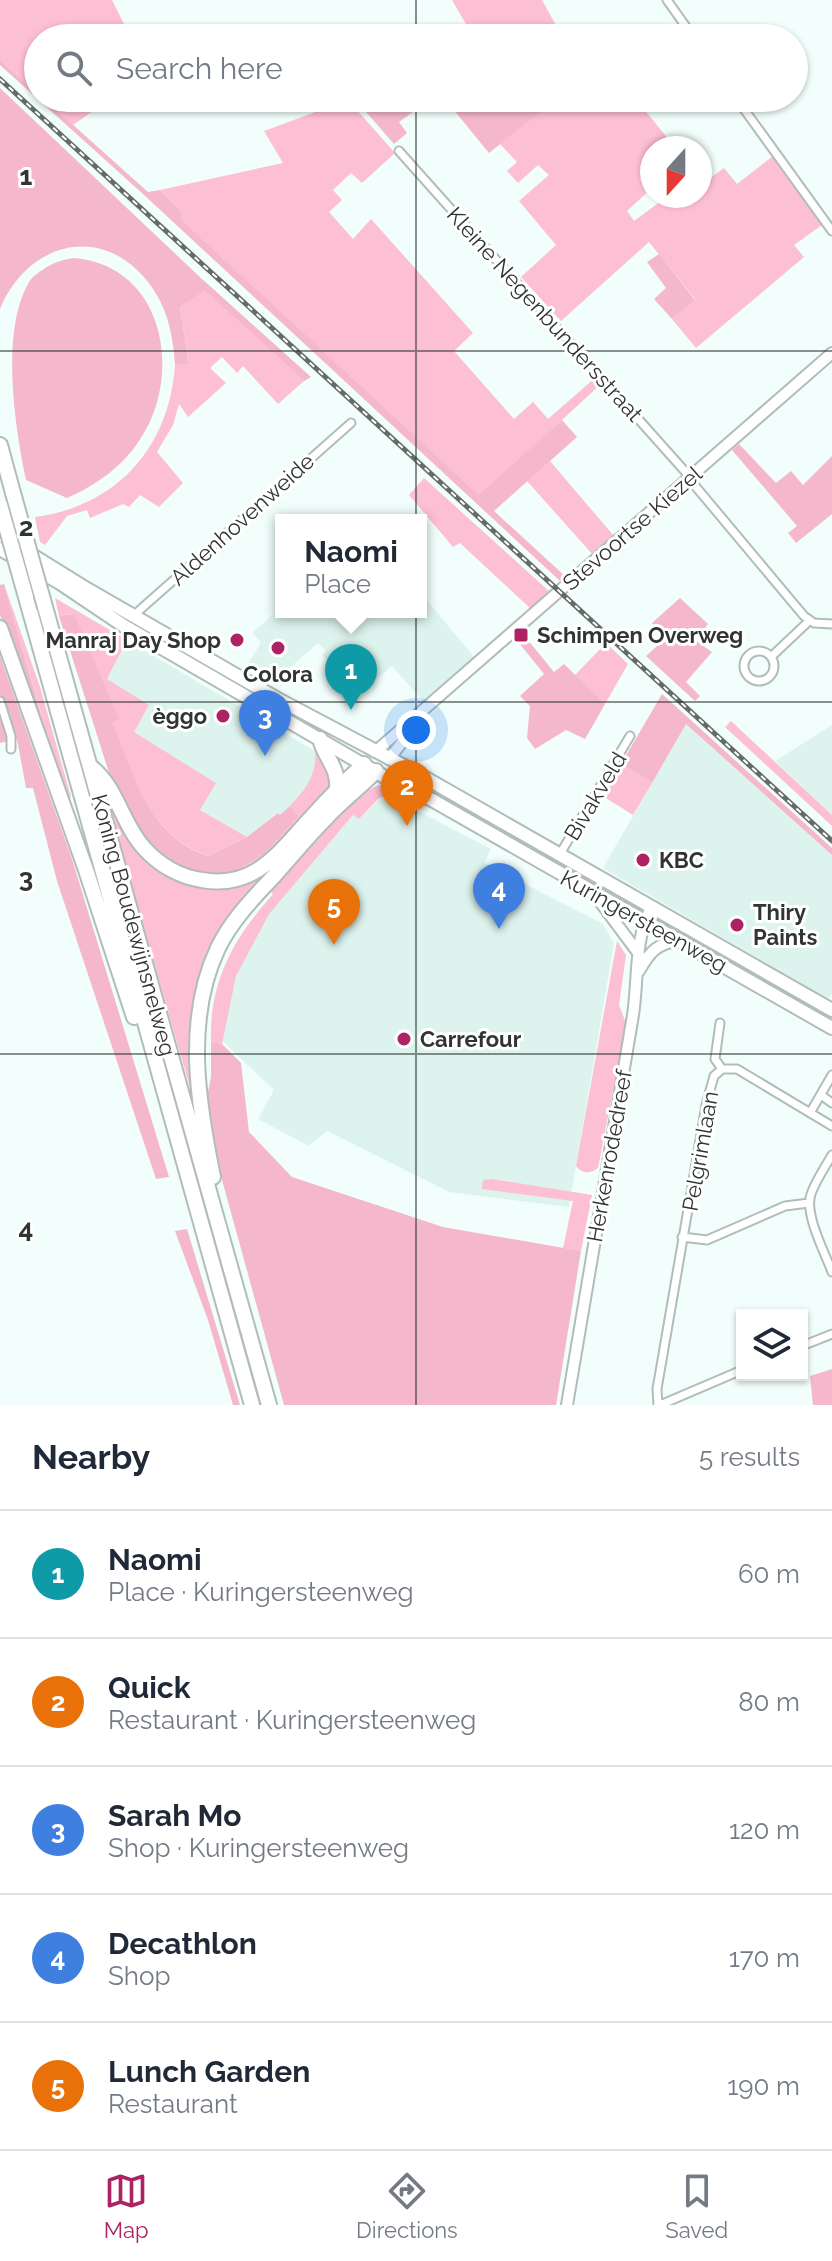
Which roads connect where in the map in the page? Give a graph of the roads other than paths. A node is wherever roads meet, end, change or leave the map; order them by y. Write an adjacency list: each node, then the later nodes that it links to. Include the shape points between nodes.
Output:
1 (667, 0): 2 (street)
2 (684, 24)
3 (746, 112): 5 (street)
4 (399, 151): 9 (street, Kleine Negenbundersstraat)
5 (832, 231)
6 (832, 353): 9 (main road, Stevoortse Kiezel)
7 (351, 423): 13 (street, Aldenhovenweide)
8 (0, 445): 25 (highway, Koning Boudewijnsnelweg, bridge)
9 (690, 477): 14 (street, Kleine Negenbundersstraat); 19 (main road, Stevoortse Kiezel)
10 (0, 505): 38 (highway, Koning Boudewijnsnelweg, bridge)
11 (0, 535): 13 (main road, Kuringersteenweg)
12 (0, 549): 21 (main road, Kuringersteenweg)
13 (133, 616): 23 (main road, Kuringersteenweg)
14 (809, 621): 15 (street); 17 (street)
15 (832, 624)
16 (0, 628): 38 (highway, via 144,1049)
17 (772, 656): 17 (street, via 758,650 749,654 744,668 749,677 768,678 775,665)
18 (0, 701): 22 (street)
19 (432, 704): 23 (main road, Stevoortse Kiezel); 24 (main road, Stevoortse Kiezel)
20 (630, 736): 28 (street, Bivakveld)
21 (320, 739): 26 (main road, Kuringersteenweg); 27 (highway, via 335,768)
22 (11, 749)
23 (375, 752): 24 (main road, Kuringersteenweg); 26 (main road, Stevoortse Kiezel)
24 (389, 759): 26 (main road, Stevoortse Kiezel); 28 (main road, Kuringersteenweg)
25 (90, 766): 27 (highway, via 102,776 128,827 151,856 188,878 212,882 238,879 278,857); 47 (highway, Koning Boudewijnsnelweg)
26 (370, 768): 27 (highway); 29 (main road, Kuringersteenweg); 47 (highway, via 250,901 217,950 202,1004 198,1066)
27 (337, 789)
28 (559, 856): 30 (main road, Kuringersteenweg)
29 (598, 895): 31 (main road, Kuringersteenweg); 33 (main road)
30 (651, 908): 31 (main road, Herkenrodedreef); 35 (main road, Kuringersteenweg)
31 (644, 921): 32 (main road, Kuringersteenweg); 33 (main road, Herkenrodedreef)
32 (679, 940): 34 (main road, via 651,951); 37 (main road, Kuringersteenweg)
33 (639, 954): 34 (main road, Herkenrodedreef)
34 (638, 972): 55 (main road, Herkenrodedreef)
35 (832, 1010)
36 (720, 1023): 39 (street, Pelgrimlaan, via 715,1059)
37 (832, 1028)
38 (155, 1060): 53 (highway, Koning Boudewijnsnelweg)
39 (722, 1069): 43 (street, Pelgrimlaan, via 737,1069); 48 (street, Pelgrimlaan, via 709,1089)
40 (832, 1075): 41 (street)
41 (821, 1095): 42 (street); 43 (street)
42 (832, 1103)
43 (810, 1113): 44 (street, Pelgrimlaan)
44 (832, 1126)
45 (832, 1155): 46 (street)
46 (809, 1203): 48 (street, Pelgrimlaan, via 785,1206 707,1240); 49 (street)
47 (215, 1217): 54 (highway, Koning Boudewijnsnelweg)
48 (682, 1237): 56 (street, Pelgrimlaan, via 657,1389)
49 (832, 1272)
50 (832, 1334): 51 (street)
51 (808, 1344)
52 (736, 1373): 56 (street)
53 (252, 1405)
54 (269, 1405)
55 (567, 1405)
56 (659, 1405)

